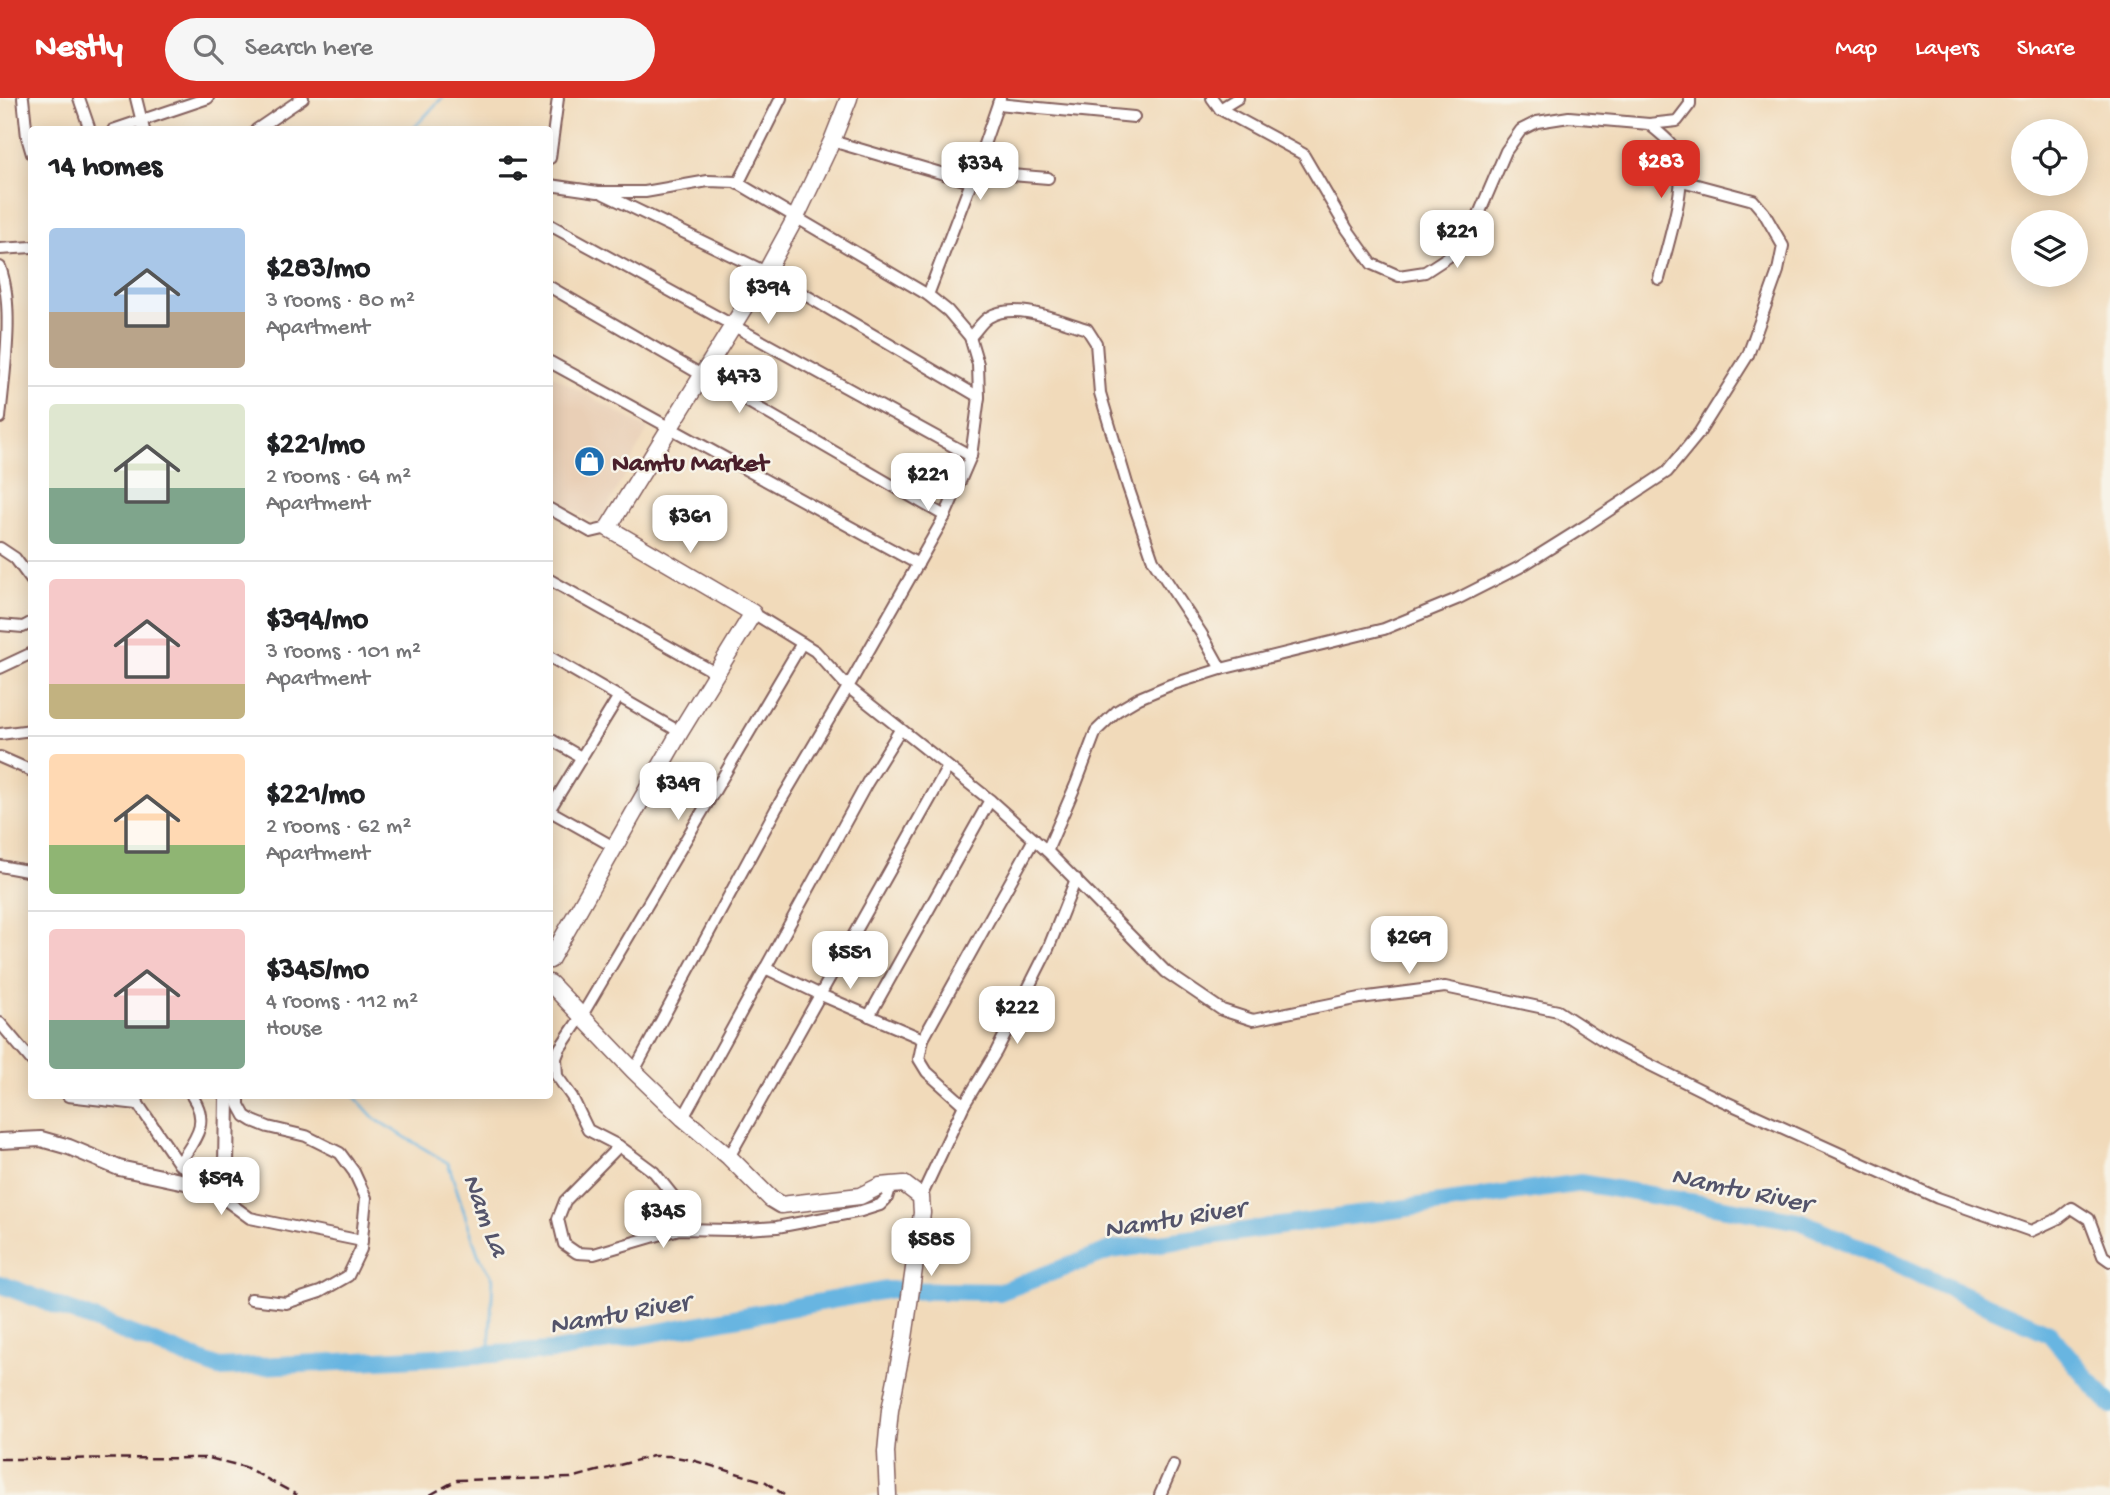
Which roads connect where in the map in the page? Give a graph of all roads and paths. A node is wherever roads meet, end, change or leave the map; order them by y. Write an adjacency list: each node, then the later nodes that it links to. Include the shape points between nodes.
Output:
1 (23, 98): 20 (street)
2 (79, 98): 17 (street)
3 (136, 98): 15 (street)
4 (208, 98): 15 (street)
5 (303, 98): 18 (street)
6 (558, 98): 19 (street)
7 (781, 98): 25 (street)
8 (849, 98): 21 (main road)
9 (1212, 98): 13 (street)
10 (1238, 98): 13 (street)
11 (1690, 98): 16 (street, via 1677,121)
12 (999, 101): 14 (street); 22 (street)
13 (1220, 109): 16 (street, via 1303,154 1372,264 1399,276 1425,272 1448,257 1479,214 1506,151 1521,130 1537,122 1569,117)
14 (1135, 117)
15 (142, 124)
16 (1648, 124): 24 (street, via 1672,145 1679,157)
17 (89, 126)
18 (262, 126)
19 (553, 136)
20 (28, 140)
21 (832, 141): 22 (street); 28 (main road)
22 (972, 177): 23 (street); 36 (street)
23 (1048, 178)
24 (1682, 181): 34 (street); 59 (street, via 1753,200 1783,246 1748,355 1699,433 1667,472 1520,567 1457,599 1384,629)
25 (738, 184): 27 (street, via 708,181 645,192); 28 (street)
26 (553, 185): 27 (street)
27 (598, 192): 33 (street)
28 (796, 217): 33 (main road); 36 (street)
29 (553, 227): 37 (street)
30 (28, 247): 31 (street)
31 (0, 249)
32 (0, 267): 42 (street, via 6,281 7,330)
33 (766, 272): 37 (main road); 41 (street)
34 (1659, 279)
35 (553, 289): 40 (street)
36 (928, 295): 38 (street)
37 (733, 325): 40 (main road); 44 (street)
38 (970, 337): 41 (street, via 978,364); 59 (street, via 989,317 1005,312 1025,311 1087,329 1096,343 1100,393 1153,560)
39 (553, 364): 43 (street)
40 (702, 376): 43 (main road); 46 (street)
41 (979, 397): 44 (street)
42 (0, 418)
43 (671, 428): 47 (main road); 49 (street)
44 (971, 456): 46 (street)
45 (553, 511): 47 (street, via 591,532)
46 (945, 516): 49 (street)
47 (608, 528): 52 (main road)
48 (0, 548): 50 (street)
49 (918, 564): 61 (street)
50 (28, 576)
51 (553, 582): 60 (street)
52 (753, 613): 55 (street); 60 (main road)
53 (28, 624): 54 (street)
54 (0, 625)
55 (802, 643): 61 (street); 86 (street)
56 (28, 655): 58 (street)
57 (553, 659): 62 (street)
58 (0, 668)
59 (1221, 669): 77 (street, via 1139,698 1096,731)
60 (716, 673): 65 (main road)
61 (848, 687): 64 (street); 90 (street, via 776,809)
62 (619, 696): 65 (street); 69 (street)
63 (28, 730): 66 (street)
64 (900, 730): 70 (street); 82 (street)
65 (680, 732): 76 (main road)
66 (0, 734)
67 (553, 741): 69 (street)
68 (0, 757): 71 (street)
69 (581, 757): 73 (street)
70 (948, 768): 72 (street); 84 (street)
71 (28, 769)
72 (990, 800): 75 (street); 85 (street)
73 (553, 805)
74 (553, 812): 76 (street)
75 (1034, 839): 77 (street); 88 (street)
76 (614, 848): 81 (main road)
77 (1047, 850): 80 (street)
78 (0, 866): 79 (street)
79 (28, 870)
80 (1076, 879): 95 (street, via 1030,986); 106 (street, via 1166,972 1222,1010 1253,1020 1360,998 1445,987 1558,1010 1612,1046 1717,1098 1938,1198 2031,1231 2072,1208 2090,1219 2103,1256)
81 (553, 955)
82 (765, 968): 84 (street); 96 (street)
83 (553, 986): 86 (main road)
84 (821, 995): 85 (street); 99 (street)
85 (869, 1016): 88 (street)
86 (581, 1017): 90 (main road); 98 (street, via 560,1048 557,1076 588,1130)
87 (0, 1023): 89 (street)
88 (923, 1039): 95 (street, via 919,1059 927,1072)
89 (28, 1056)
90 (634, 1071): 96 (main road)
91 (194, 1099): 100 (street, via 201,1126)
92 (227, 1099): 101 (street, via 226,1167)
93 (239, 1099): 105 (street, via 245,1116 253,1121 306,1136 340,1153 366,1198)
94 (137, 1100): 100 (street)
95 (964, 1105): 104 (street)
96 (683, 1118): 99 (main road)
97 (0, 1141): 101 (street, via 41,1139 119,1168)
98 (619, 1146): 102 (street, via 565,1201 558,1219 564,1244 577,1253 594,1254 680,1229 777,1227 861,1211 880,1205); 103 (street, via 654,1172)
99 (729, 1157): 102 (main road, via 781,1205 860,1196)
100 (179, 1164): 101 (street)
101 (216, 1185): 105 (street, via 225,1199 250,1218)
102 (891, 1185): 104 (main road, via 904,1184)
103 (674, 1197)
104 (921, 1205): 109 (main road, via 890,1410)
105 (362, 1241): 107 (street, via 348,1276 320,1292 286,1303)
106 (2110, 1261)
107 (251, 1299)
108 (1173, 1465): 110 (street)
109 (888, 1495)
110 (1160, 1495)

